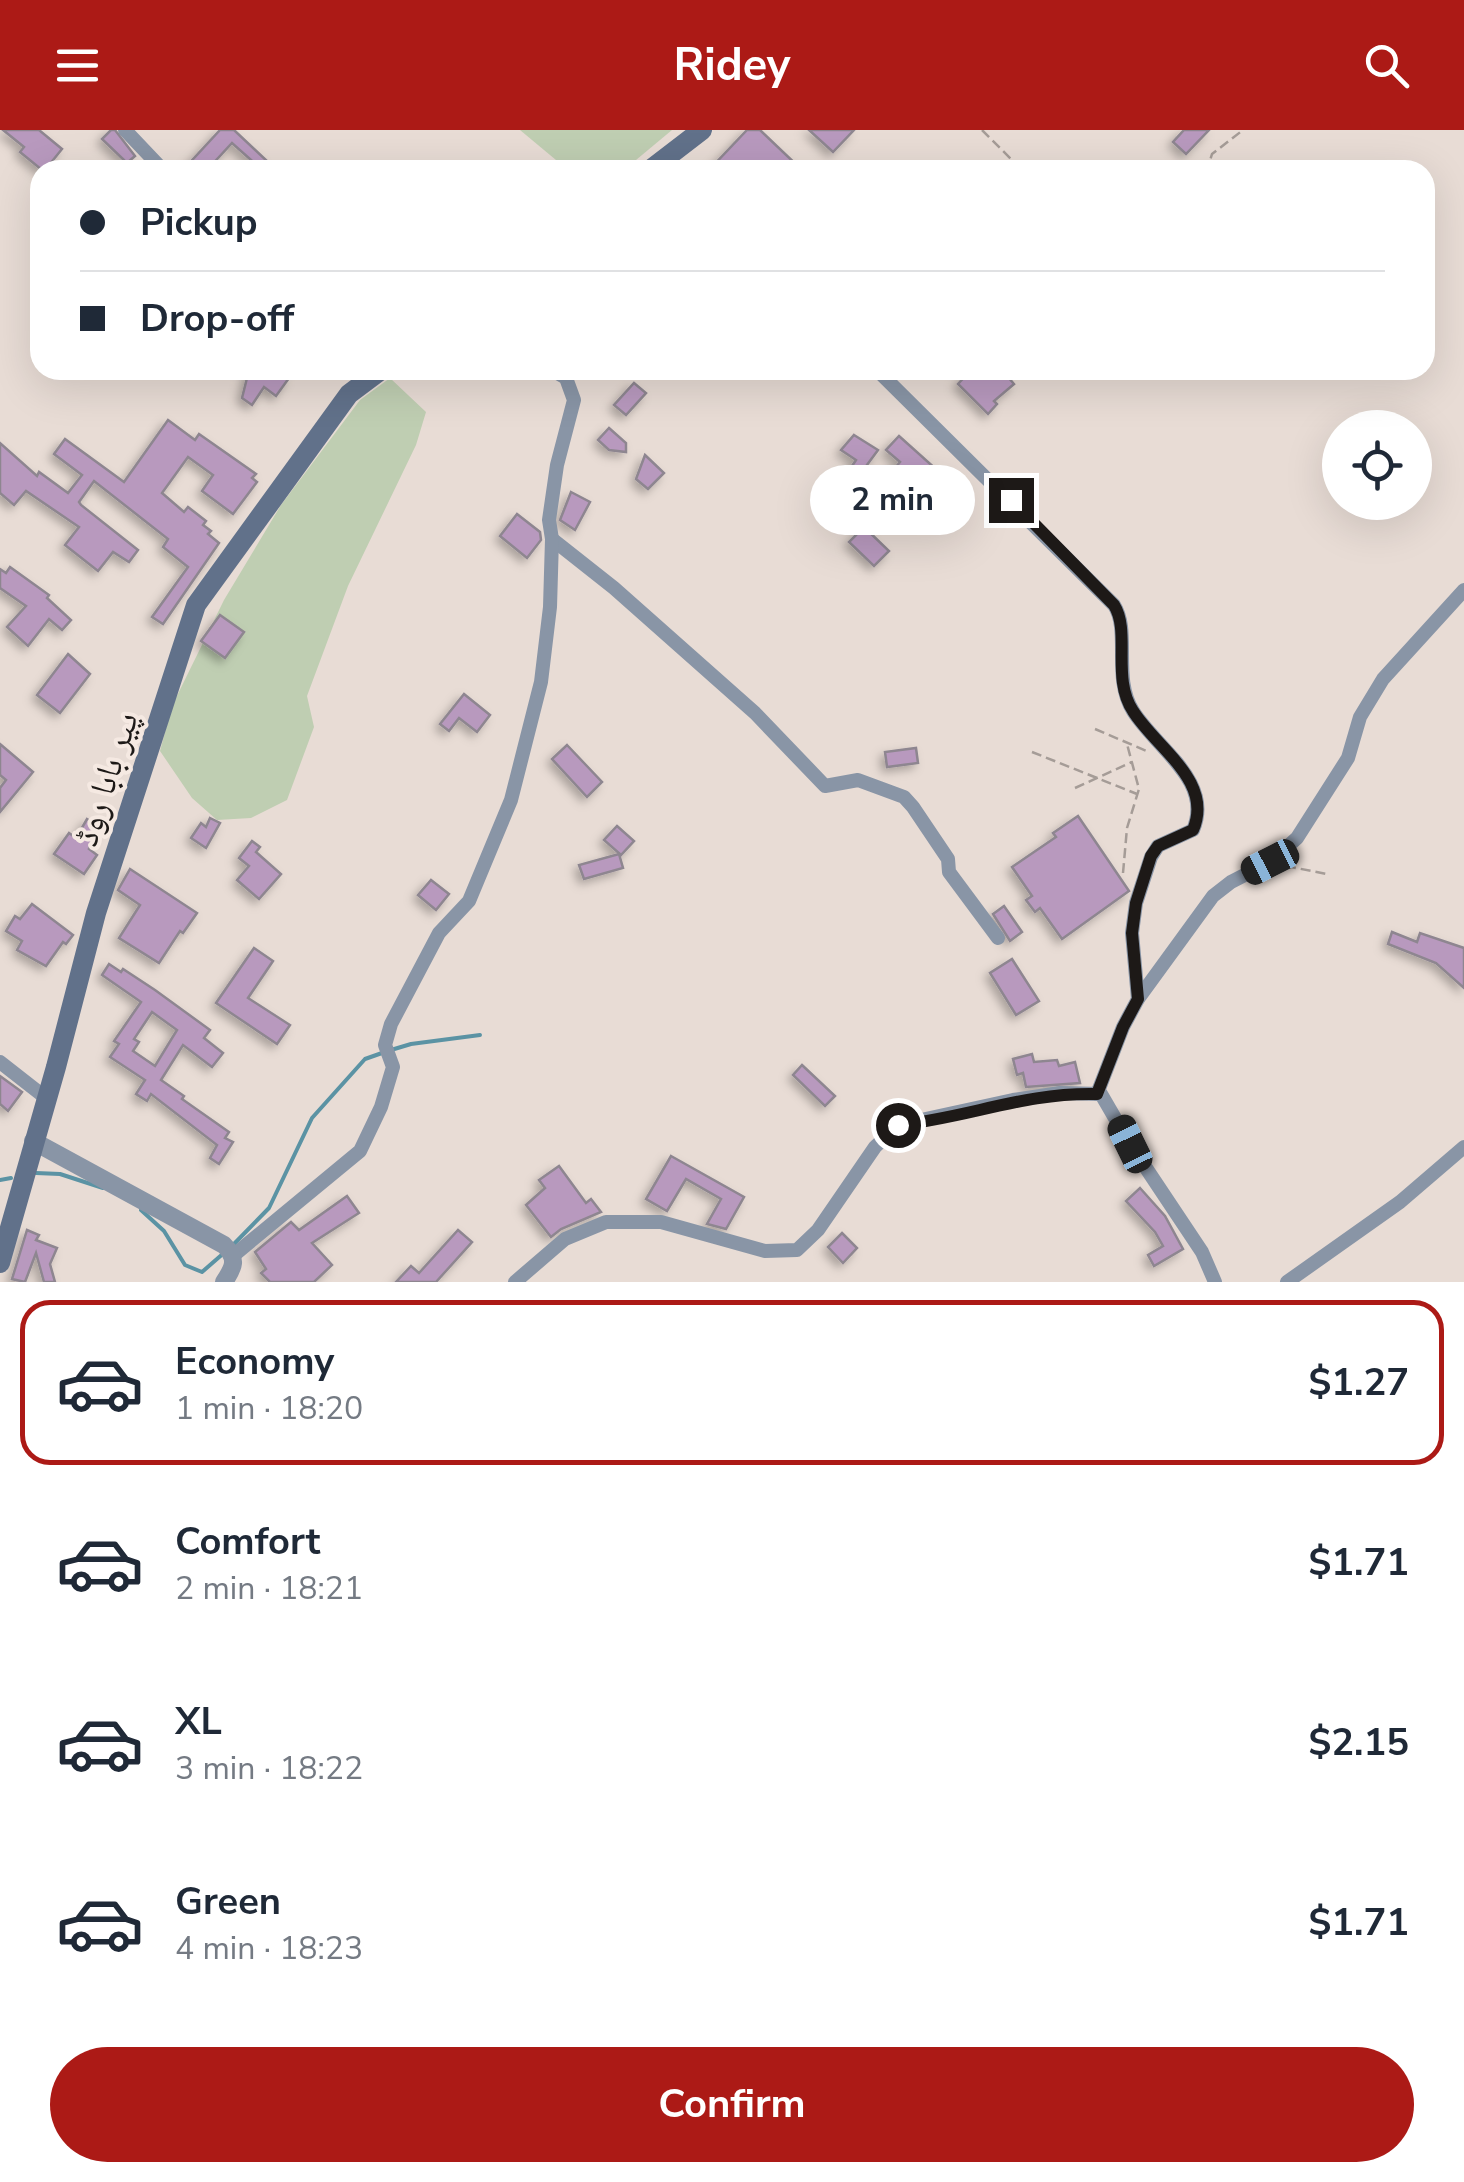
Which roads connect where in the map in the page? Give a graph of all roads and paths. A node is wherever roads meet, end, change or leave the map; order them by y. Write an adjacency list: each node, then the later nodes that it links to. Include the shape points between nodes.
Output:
1 (125, 130): 5 (street)
2 (702, 130): 6 (main road)
3 (982, 130): 7 (path)
4 (1244, 130): 8 (path)
5 (154, 160)
6 (666, 160)
7 (1012, 160)
8 (1210, 160)
9 (367, 380): 29 (main road, پیر بابا روڈ, via 349,394 196,606 96,913)
10 (567, 380): 12 (street, via 574,400 557,465)
11 (887, 380): 16 (street, via 1114,605 1122,617 1119,664 1130,709)
12 (552, 539): 25 (street, via 755,713 826,786 858,780 904,797); 32 (street, via 542,682 511,800 469,901 439,933 391,1024 385,1044 393,1068 381,1107 360,1151)
13 (1464, 590): 22 (street, via 1383,679 1360,716 1348,758 1298,838)
14 (1095, 730): 15 (path)
15 (1128, 744): 16 (path, via 1146,752); 18 (path)
16 (1164, 749): 26 (street, via 1190,781 1198,818 1185,836 1158,846 1146,872 1132,933)
17 (1032, 752): 19 (path)
18 (1132, 762): 19 (path); 21 (path)
19 (1096, 778): 20 (path); 21 (path)
20 (1075, 788)
21 (1138, 794): 23 (path)
22 (1270, 862): 24 (path); 26 (street, via 1213,896)
23 (1122, 874)
24 (1327, 874)
25 (998, 938)
26 (1138, 999): 28 (street)
27 (0, 1062): 29 (street)
28 (1097, 1094): 35 (street, via 1013,1100 898,1125 797,1250 765,1251 661,1222 606,1222 564,1239); 36 (street, via 1114,1111)
29 (46, 1098): 30 (main road, پیر بابا روڈ)
30 (33, 1141): 32 (street); 33 (main road, پیر بابا روڈ)
31 (1464, 1146): 37 (street, via 1400,1202)
32 (233, 1254): 34 (street)
33 (0, 1263)
34 (224, 1282)
35 (515, 1282)
36 (1215, 1282)
37 (1288, 1282)

